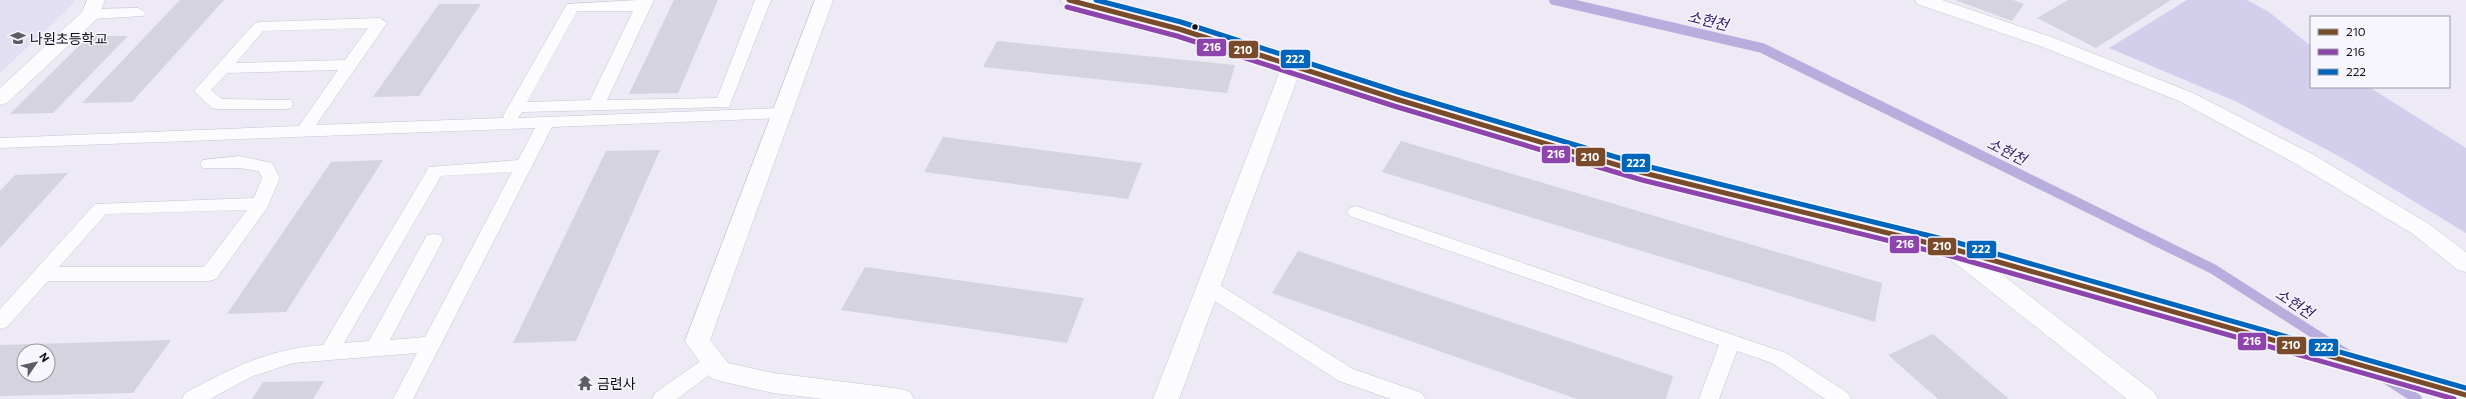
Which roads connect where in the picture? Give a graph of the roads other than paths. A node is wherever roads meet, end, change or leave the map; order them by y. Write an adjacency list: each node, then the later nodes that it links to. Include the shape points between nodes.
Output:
1 (763, 0): 13 (lane, via 723,103)
2 (824, 0): 15 (street)
3 (1070, 0): 9 (street, via 1178,29)
4 (1924, 0): 26 (street, via 2047,42 2186,97 2306,160 2421,229)
5 (644, 3): 13 (lane); 14 (lane, via 572,7)
6 (93, 7): 7 (lane); 11 (street)
7 (138, 14)
8 (350, 66): 10 (lane); 10 (lane, via 379,23 259,27); 18 (lane)
9 (1292, 66): 25 (street, via 1644,173); 28 (street)
10 (222, 68): 12 (lane, via 202,91 218,104)
11 (0, 99)
12 (285, 104)
13 (596, 105): 14 (lane)
14 (516, 107): 17 (lane)
15 (782, 113): 16 (lane); 34 (street, via 697,341)
16 (546, 122): 17 (lane); 21 (lane)
17 (507, 123): 18 (lane)
18 (304, 131): 19 (lane)
19 (0, 143)
20 (209, 164): 22 (lane, via 240,162 266,167 271,178)
21 (524, 165): 31 (lane); 33 (lane, via 435,171)
22 (261, 204): 27 (lane, via 101,208); 27 (lane, via 209,274)
23 (1356, 212): 30 (lane)
24 (434, 240): 32 (lane)
25 (1953, 249): 35 (street); 44 (street)
26 (2466, 264)
27 (42, 274): 29 (lane)
28 (1208, 287): 40 (street); 41 (lane, via 1346,375)
29 (0, 322)
30 (1731, 341): 42 (lane); 43 (lane, via 1779,358)
31 (431, 344): 32 (lane); 37 (lane)
32 (375, 348): 33 (lane)
33 (329, 352): 36 (lane, via 293,355 246,370)
34 (713, 362): 38 (lane); 39 (street, via 720,371 773,383)
35 (2466, 395)
36 (192, 399)
37 (403, 399)
38 (662, 399)
39 (901, 399)
40 (1166, 399)
41 (1415, 399)
42 (1709, 399)
43 (1841, 399)
44 (2145, 399)

